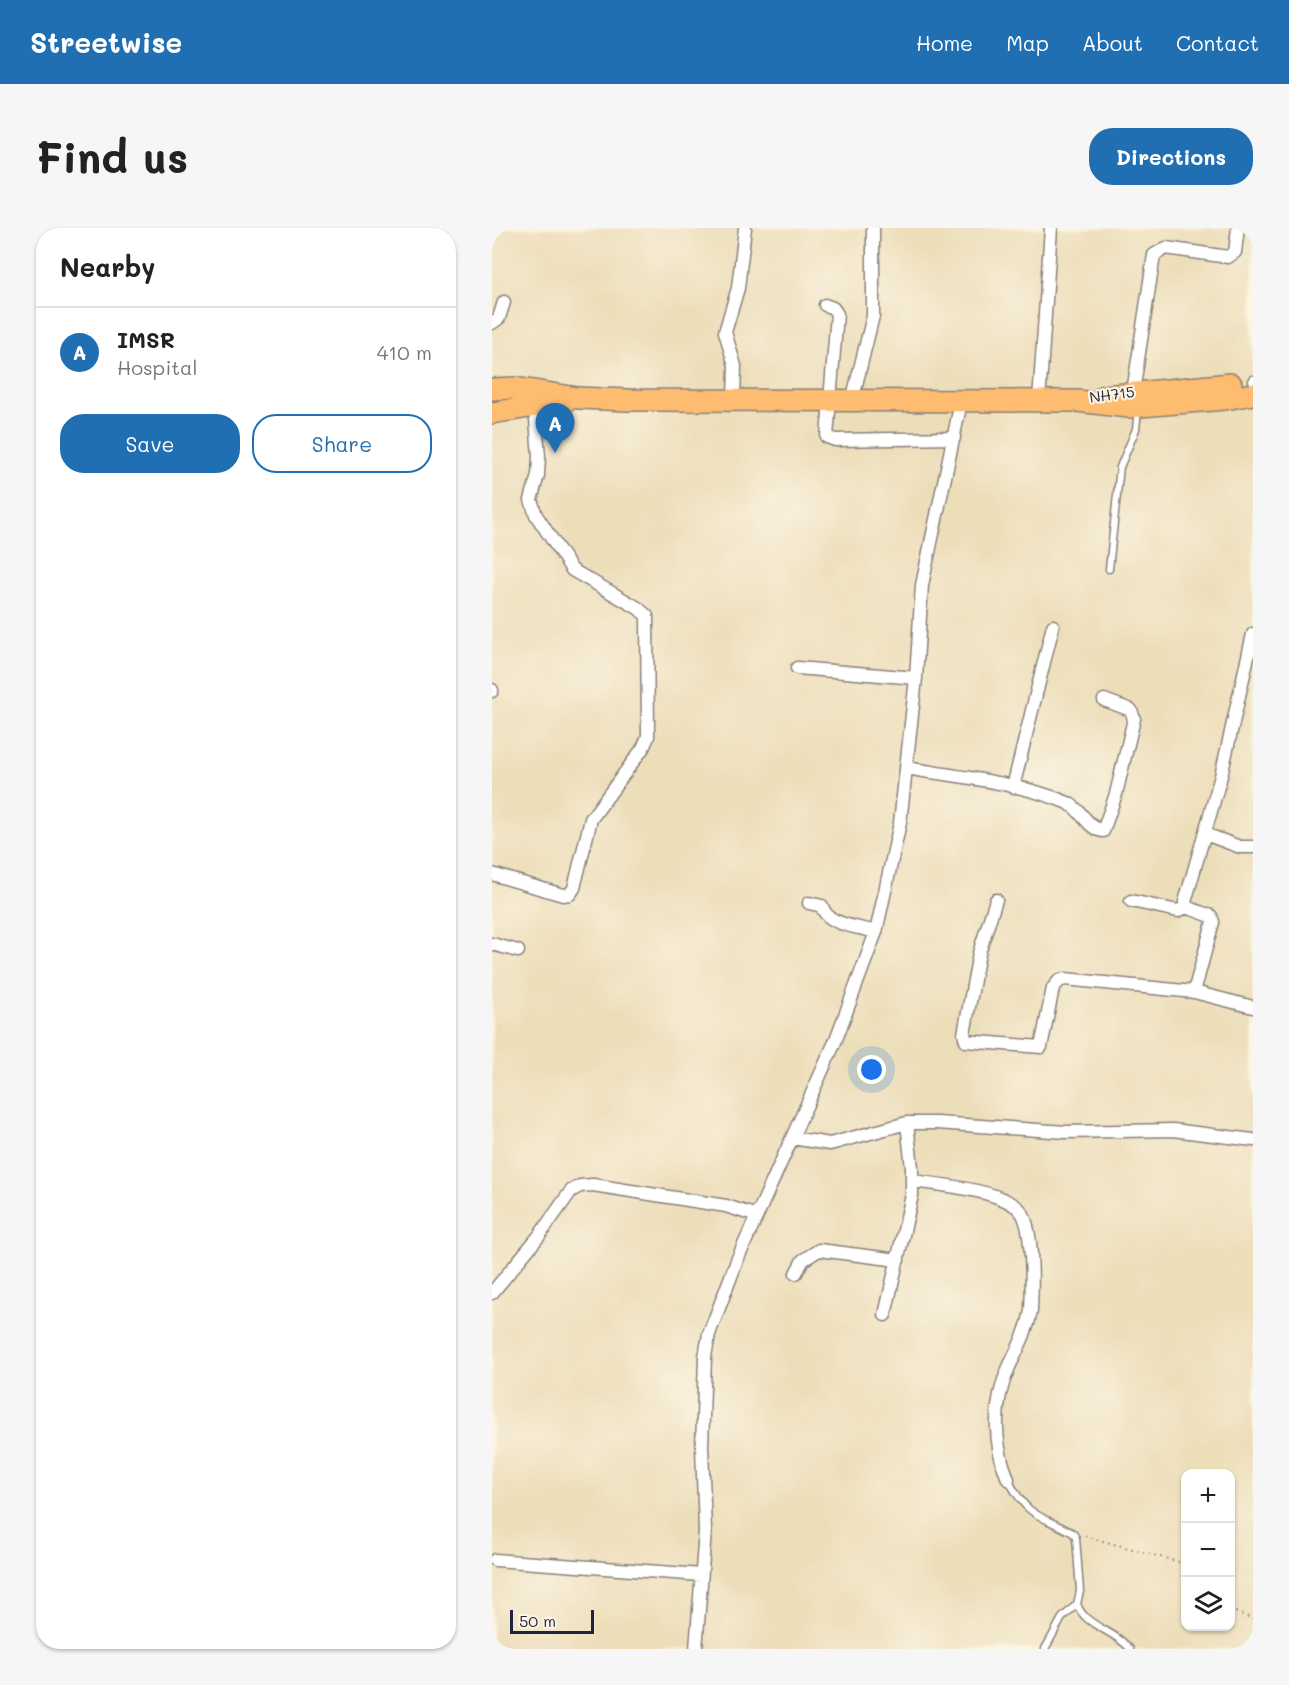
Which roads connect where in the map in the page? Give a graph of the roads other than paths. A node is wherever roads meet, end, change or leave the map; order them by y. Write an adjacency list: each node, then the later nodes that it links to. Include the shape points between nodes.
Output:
1 (745, 228): 12 (street, via 738,288 726,332 735,366)
2 (873, 228): 14 (street, via 873,316)
3 (1051, 228): 15 (street)
4 (1238, 228): 11 (street, via 1235,252 1227,257 1166,248 1154,255)
5 (504, 302): 7 (street, via 499,318)
6 (825, 305): 13 (street, via 837,314)
7 (492, 323)
8 (1253, 384): 11 (highway, NH715, via 1225,399)
9 (492, 388): 10 (highway, NH715)
10 (578, 398): 12 (highway, NH715); 17 (highway, NH715)
11 (1136, 399): 15 (highway, NH715 / NH715); 20 (lane, via 1136,429 1120,467)
12 (734, 400): 13 (highway, NH715)
13 (828, 401): 14 (highway, NH715); 19 (street, via 826,434 830,439)
14 (852, 401): 16 (highway, NH715)
15 (1039, 401): 16 (highway, NH715)
16 (961, 402): 19 (street)
17 (535, 407): 18 (highway, NH715); 30 (street, via 539,456 532,507 572,570 646,616 650,729 643,748 591,819 570,894)
18 (492, 413)
19 (954, 438): 24 (street, via 922,585)
20 (1109, 569)
21 (1053, 626): 27 (street)
22 (1253, 634): 28 (street)
23 (797, 668): 24 (street)
24 (916, 678): 26 (street)
25 (1104, 700): 27 (street, via 1131,710 1134,719 1103,831 1068,804)
26 (906, 768): 27 (street); 35 (street, via 900,823)
27 (1012, 787)
28 (1205, 834): 29 (street, via 1240,847); 34 (street)
29 (1253, 847)
30 (492, 874)
31 (996, 900): 38 (street, via 971,989 966,1041 1041,1047 1053,988 1065,979)
32 (1131, 901): 34 (street, via 1178,911)
33 (809, 903): 35 (street, via 820,905 832,920)
34 (1186, 907): 38 (street, via 1211,916 1214,922)
35 (876, 932): 41 (street, via 835,1042)
36 (492, 944): 37 (street)
37 (518, 951)
38 (1194, 992): 39 (street)
39 (1253, 1007)
40 (907, 1123): 41 (street, via 841,1142); 42 (street, via 1066,1132 1173,1130); 43 (street)
41 (792, 1138): 44 (street)
42 (1253, 1140)
43 (913, 1181): 45 (street); 49 (street, via 997,1198 1014,1205 1025,1218 1031,1311 1003,1385 997,1420 997,1443)
44 (757, 1216): 47 (street, via 726,1206 580,1185 571,1191); 51 (street, via 719,1306 705,1357 705,1531)
45 (898, 1260): 46 (street, via 819,1250 803,1260); 48 (street)
46 (796, 1273)
47 (492, 1293)
48 (885, 1315)
49 (1008, 1479): 52 (lane, via 1026,1508 1076,1538 1080,1591)
50 (495, 1560): 51 (street)
51 (701, 1575): 53 (street)
52 (1077, 1604): 54 (lane, via 1062,1618); 55 (lane, via 1085,1617)
53 (696, 1649)
54 (1045, 1649)
55 (1130, 1649)

